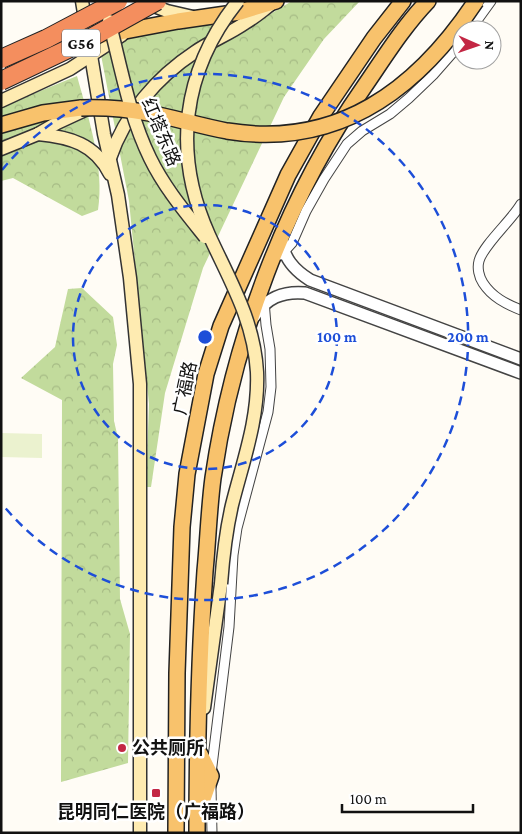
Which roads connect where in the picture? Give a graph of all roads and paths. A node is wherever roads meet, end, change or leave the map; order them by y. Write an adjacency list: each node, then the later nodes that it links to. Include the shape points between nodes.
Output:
1 (82, 1): 15 (main road)
2 (104, 1): 30 (main road, 红塔东路, bridge, via 144,146 168,188)
3 (119, 1): 14 (main road); 18 (highway, G56, bridge)
4 (144, 1): 12 (main road, via 167,11)
5 (157, 1): 20 (highway, G56, bridge, via 87,40)
6 (238, 1): 30 (main road, bridge, via 202,59 192,90 187,123 191,183 203,221)
7 (403, 1): 43 (main road, 广福路, via 321,116 288,175 221,326 206,374 187,474 182,527)
8 (428, 1): 29 (main road, via 339,124 307,182)
9 (476, 1): 23 (main road, bridge, via 440,50 407,82 370,108 329,126 294,132 246,133 148,113 94,108 42,113)
10 (492, 1): 13 (street)
11 (274, 2): 12 (main road, via 240,12); 26 (main road, via 196,51 160,79 117,139)
12 (198, 18): 14 (main road)
13 (478, 20)
14 (129, 31): 15 (main road); 17 (main road)
15 (88, 38): 17 (main road); 19 (main road)
16 (452, 53): 29 (street, via 409,98 347,144 324,179 292,243)
17 (91, 55): 21 (main road, via 70,69); 22 (main road)
18 (1, 59)
19 (1, 74)
20 (1, 81)
21 (1, 101)
22 (100, 103): 24 (main road); 26 (main road)
23 (1, 125)
24 (38, 134): 25 (main road); 27 (main road, via 79,142 104,163)
25 (1, 149)
26 (110, 158): 27 (main road)
27 (116, 186): 42 (main road, via 130,278 140,384)
28 (521, 204): 33 (street, via 484,250 478,269 486,289 503,303)
29 (283, 246): 31 (main road); 34 (street, via 298,271 310,280)
30 (221, 260): 39 (main road, bridge, via 251,329 257,386 254,424 229,519)
31 (268, 270): 32 (street); 35 (main road)
32 (264, 304): 35 (street); 36 (street, via 284,293 305,293); 40 (street, via 270,349 268,412 237,528 230,627)
33 (521, 310)
34 (420, 321): 36 (street); 37 (street)
35 (250, 324): 39 (main road, via 232,380 213,478)
36 (415, 334): 38 (street)
37 (521, 358)
38 (521, 373)
39 (198, 750): 40 (main road); 41 (main road)
40 (211, 776): 41 (main road); 45 (street)
41 (197, 815): 44 (main road)
42 (140, 833)
43 (176, 833)
44 (197, 833)
45 (212, 833)

